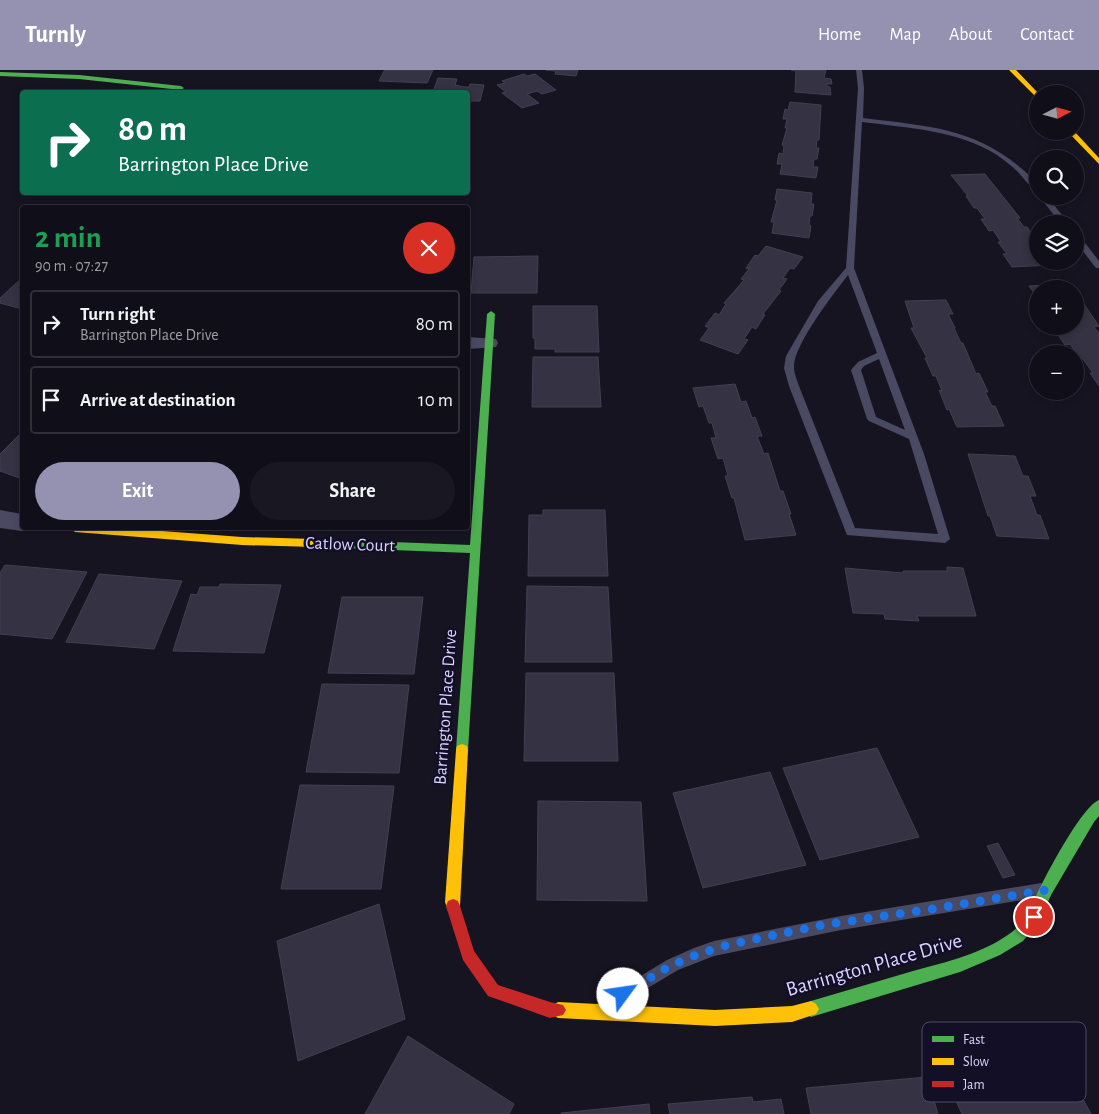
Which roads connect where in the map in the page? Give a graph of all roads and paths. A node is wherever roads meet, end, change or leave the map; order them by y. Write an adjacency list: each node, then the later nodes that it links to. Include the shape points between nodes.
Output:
1 (859, 70): 7 (lane)
2 (1012, 70): 6 (street)
3 (49, 73): 4 (street); 5 (street)
4 (0, 74)
5 (181, 88)
6 (1029, 88)
7 (859, 120): 10 (lane, via 946,131 972,138 1015,164); 15 (lane)
8 (1078, 140): 9 (street)
9 (1099, 162)
10 (1029, 179)
11 (1050, 205): 12 (lane)
12 (1058, 215)
13 (1084, 247): 14 (lane)
14 (1099, 266)
15 (850, 268): 19 (lane); 20 (lane, via 820,303 791,356 789,368 851,532 945,539)
16 (491, 314): 18 (street, Barrington Place Drive)
17 (470, 343): 18 (street)
18 (489, 343): 24 (street, Barrington Place Drive)
19 (882, 354): 20 (lane); 20 (lane, via 856,370 870,415 878,423)
20 (913, 437)
21 (0, 519): 22 (street)
22 (20, 522)
23 (98, 530): 24 (street, Catlow Court, via 193,538)
24 (476, 549): 27 (street, Barrington Place Drive, via 452,902 468,955 493,991 550,1010)
25 (1099, 806): 26 (street, Barrington Place Drive, via 1089,817)
26 (1046, 890): 27 (lane, Barrington Place Drive, via 823,925 727,945 670,966); 27 (street, Barrington Place Drive, via 1034,917 1018,936 995,950 960,965 792,1014 716,1018)
27 (592, 1013)

